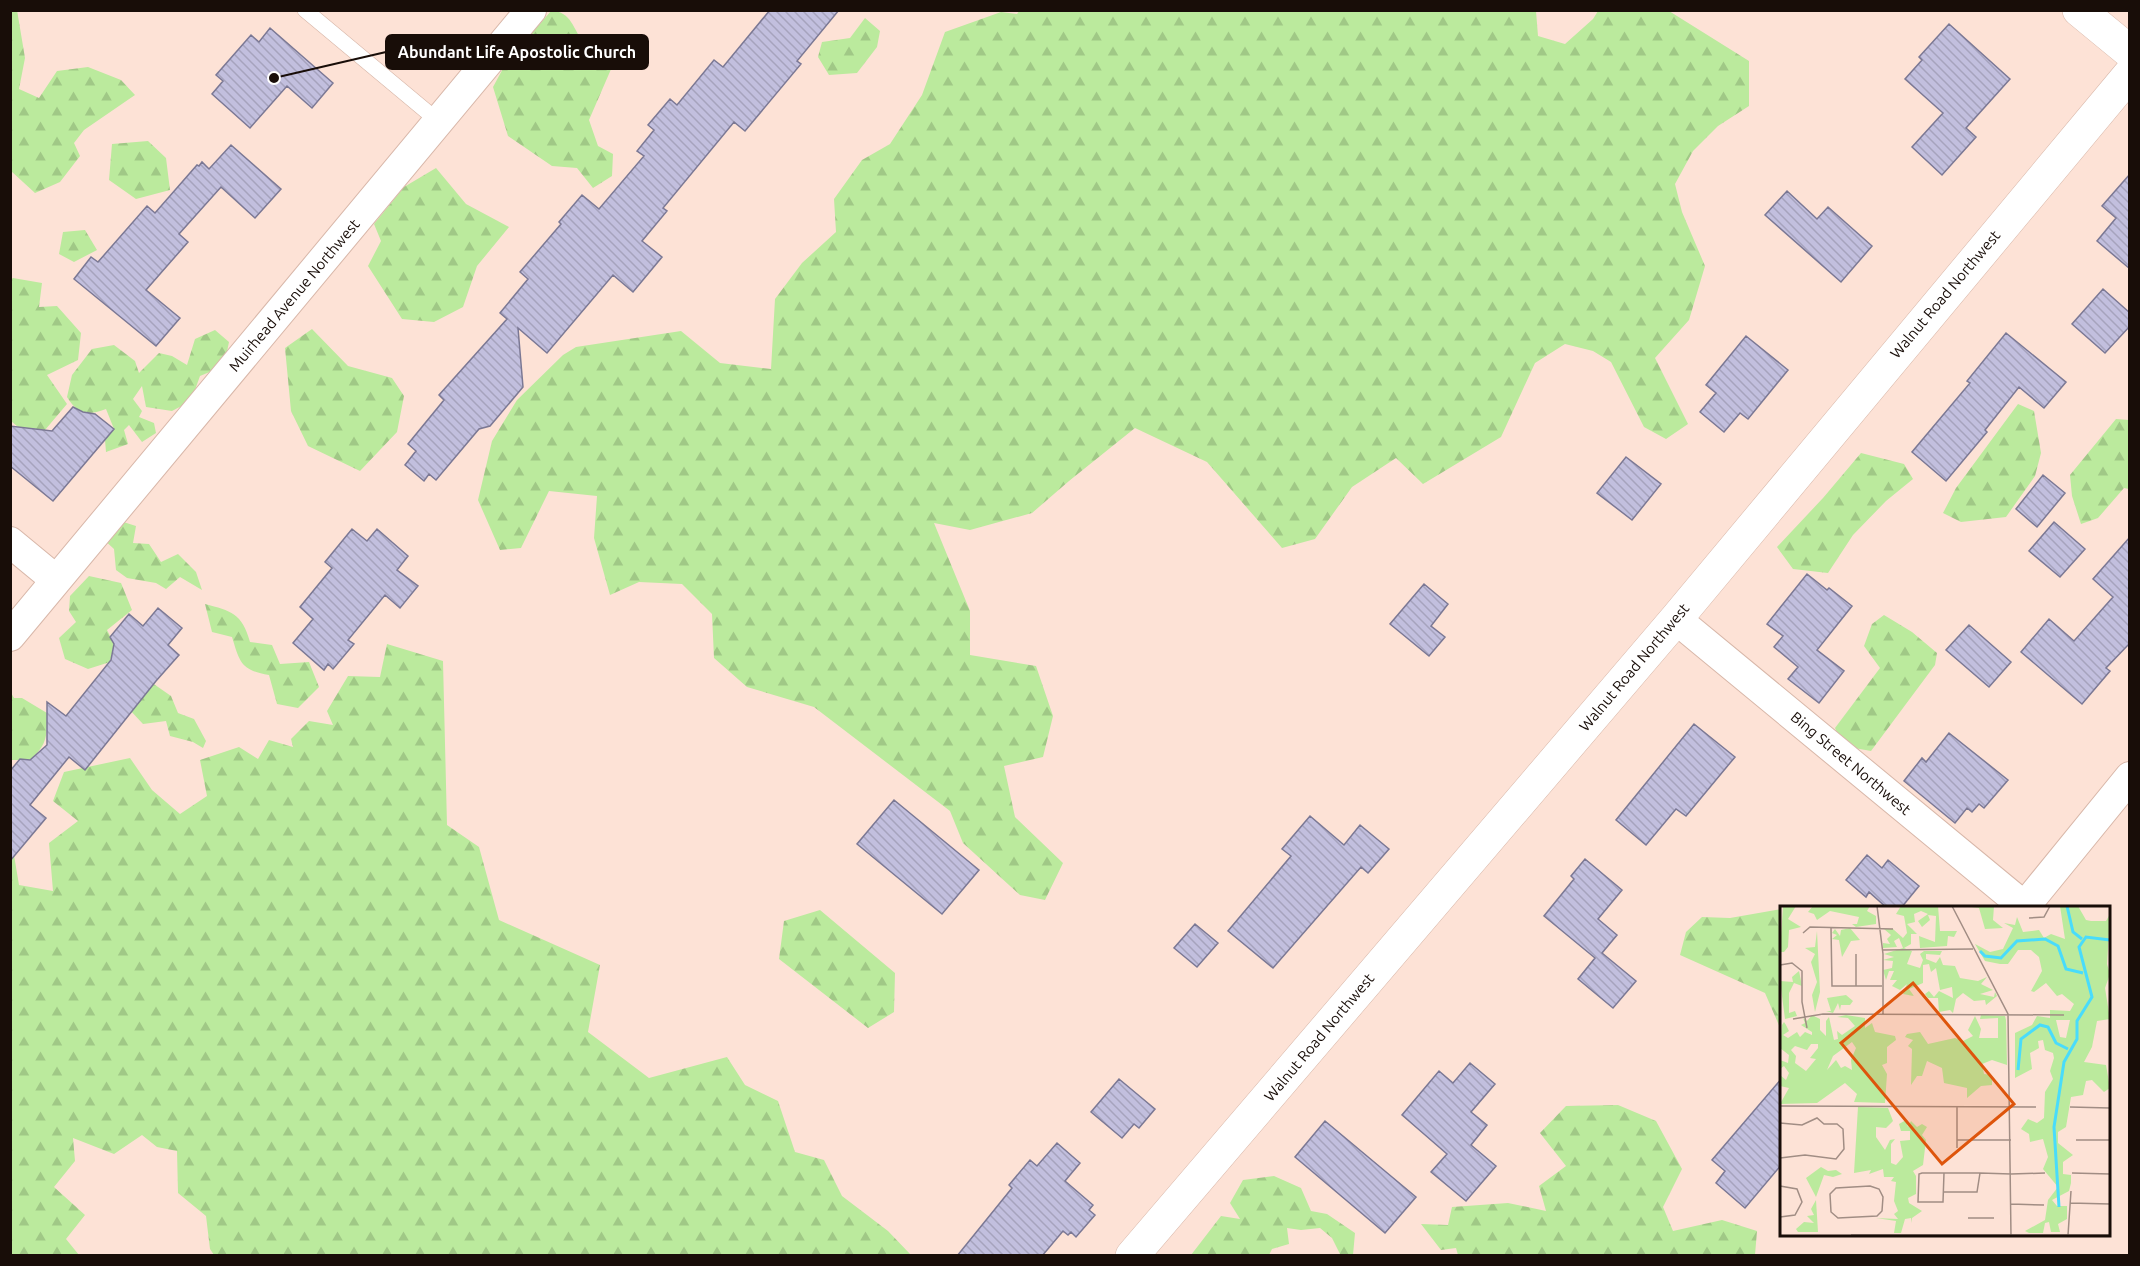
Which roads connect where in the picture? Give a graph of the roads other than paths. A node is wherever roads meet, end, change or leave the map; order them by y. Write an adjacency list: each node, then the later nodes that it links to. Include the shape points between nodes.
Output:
1 (305, 10): 6 (lane)
2 (531, 10): 6 (street, Muirhead Avenue Northwest)
3 (2079, 10): 4 (street)
4 (2130, 52)
5 (2130, 74): 9 (street, Walnut Road Northwest)
6 (438, 121): 8 (street, Muirhead Avenue Northwest)
7 (10, 542): 8 (street)
8 (56, 580): 10 (street, Muirhead Avenue Northwest)
9 (1676, 619): 12 (street, Bing Street Northwest); 14 (street, Walnut Road Northwest)
10 (10, 636)
11 (2130, 777): 13 (street)
12 (2024, 906)
13 (2026, 906)
14 (1132, 1256)

